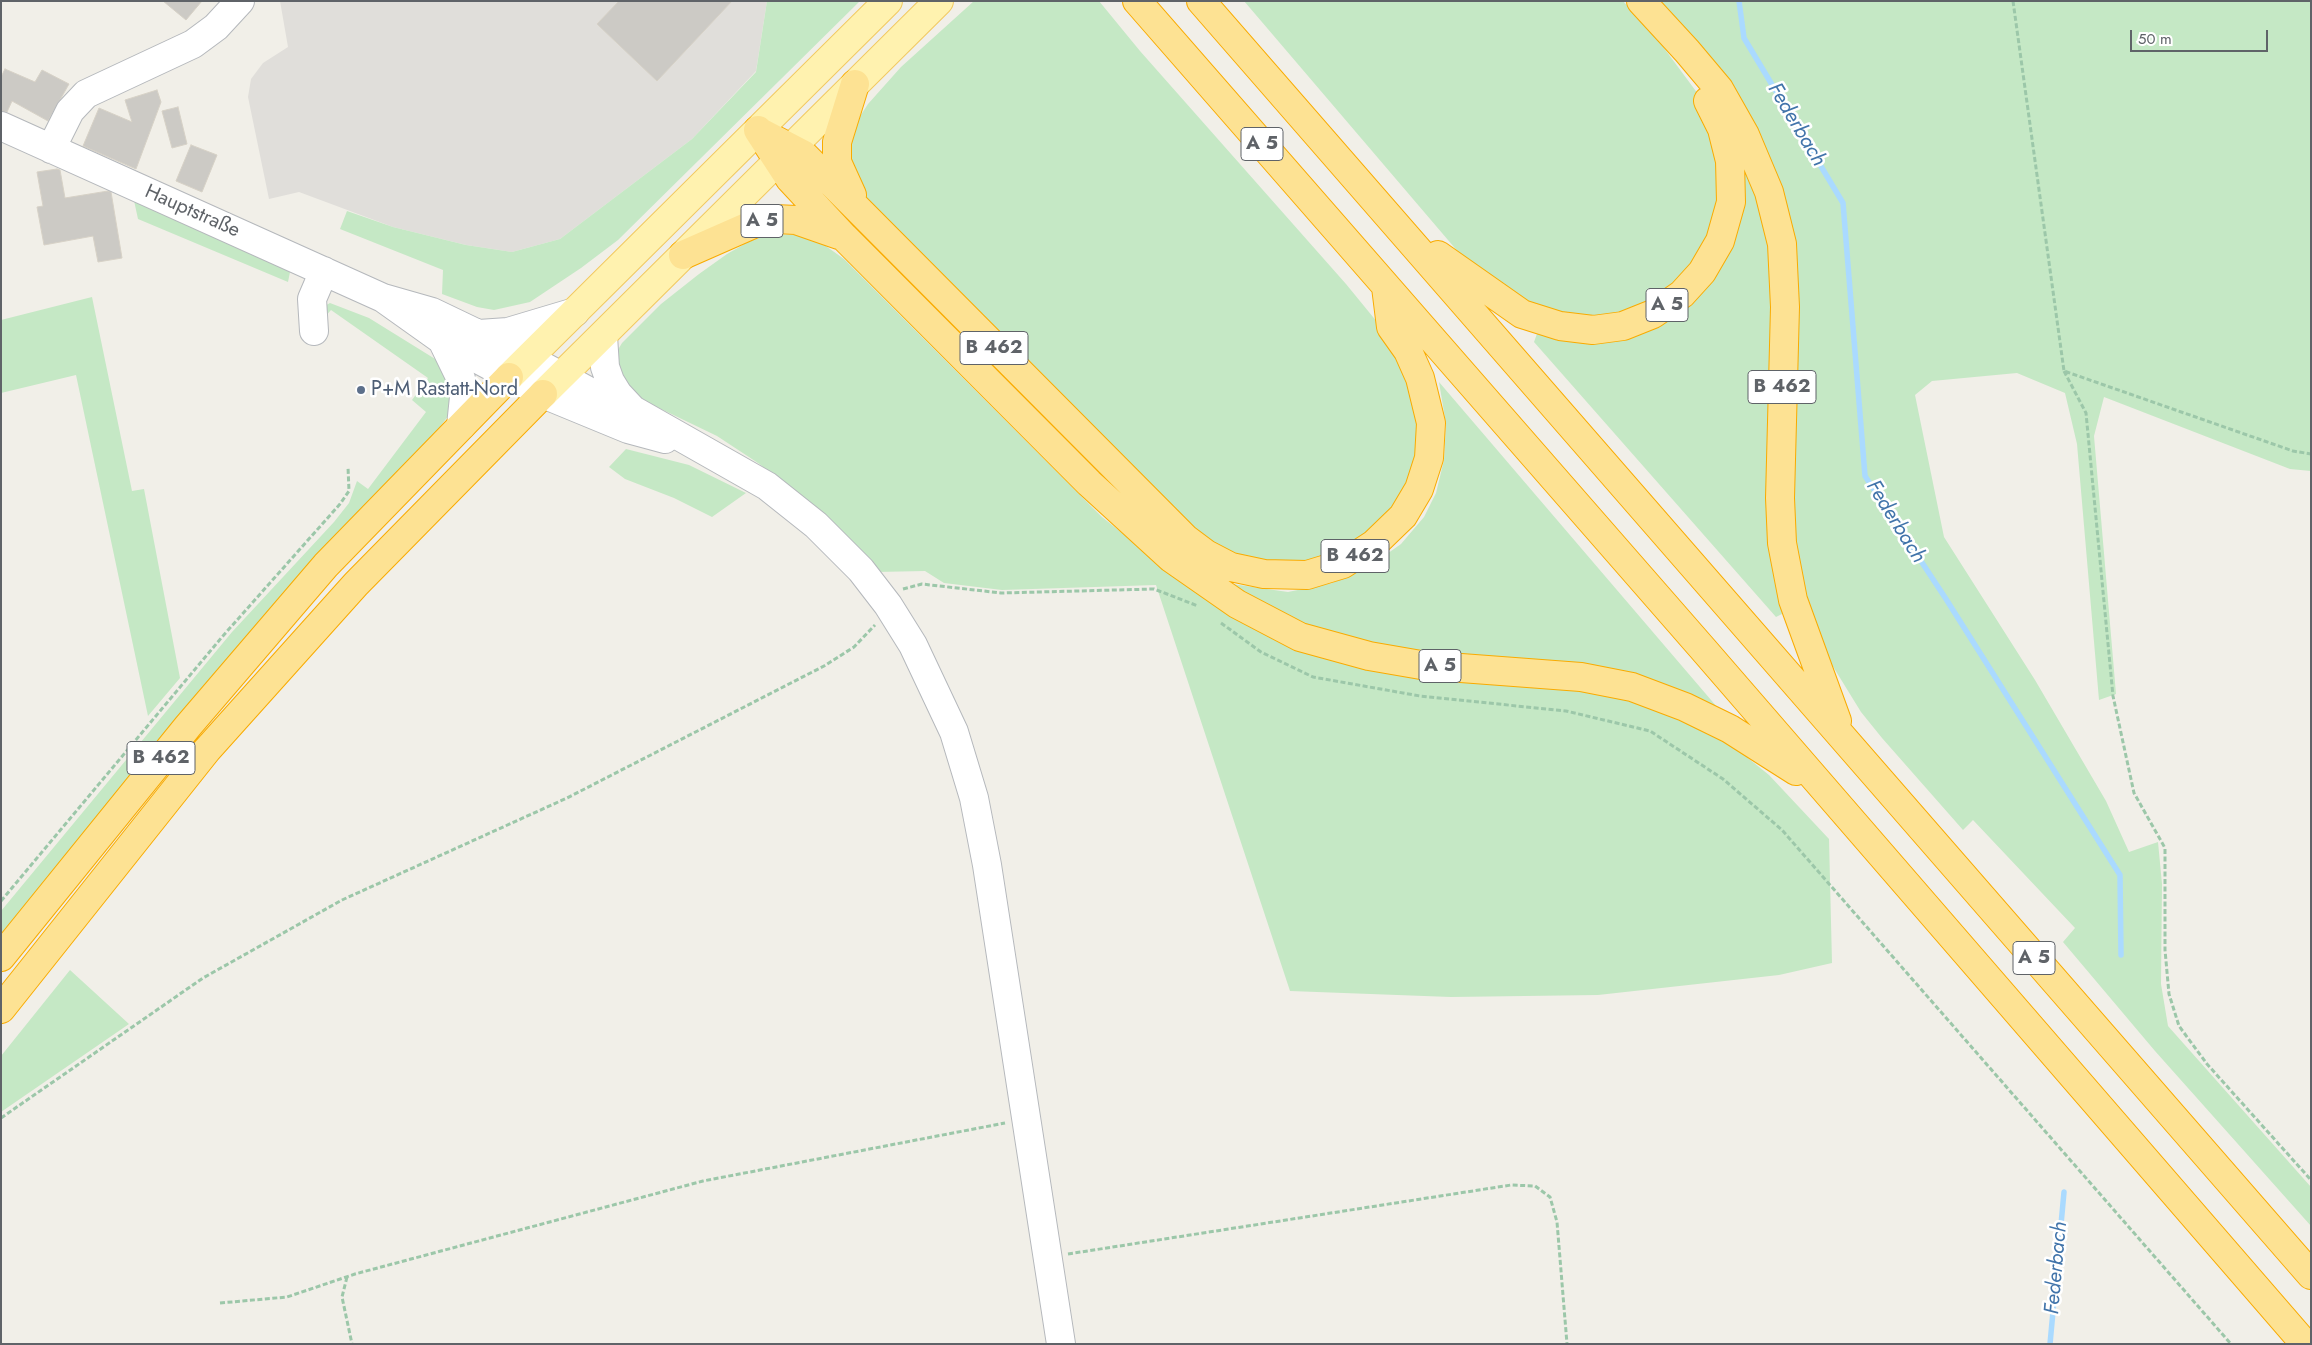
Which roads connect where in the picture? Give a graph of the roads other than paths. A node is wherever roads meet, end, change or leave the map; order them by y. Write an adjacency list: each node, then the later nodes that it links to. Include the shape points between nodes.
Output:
1 (240, 1): 11 (street, via 216,27 193,44 86,94 70,111)
2 (888, 1): 10 (main road, B 462)
3 (939, 1): 8 (main road, B 462)
4 (1137, 1): 18 (highway, A 5)
5 (1201, 1): 14 (highway, A 5)
6 (1641, 1): 7 (highway)
7 (1665, 30): 14 (highway, A 5, via 1722,129 1730,161 1731,202 1720,241 1702,272 1682,294 1652,314 1623,326 1593,330 1560,326 1522,314); 30 (highway, B 462, via 1718,89 1746,135 1770,192 1782,244 1782,542 1793,600)
8 (856, 84): 12 (main road, B 462); 13 (highway, B 462, via 836,142 836,162)
9 (1, 126): 11 (street, Hauptstraße)
10 (758, 130): 12 (highway, B 462); 20 (main road, B 462)
11 (52, 149): 17 (street, Hauptstraße)
12 (784, 154): 13 (highway, B 462, via 804,155); 15 (highway, A 5, via 790,179); 16 (main road, B 462)
13 (863, 216): 18 (highway, B 462, via 1186,539 1231,567 1264,574 1307,574 1342,564 1374,544 1397,522 1419,489 1428,458 1431,423 1420,378 1408,351 1391,327)
14 (1391, 220): 30 (highway, A 5)
15 (844, 237): 16 (highway, A 5, via 796,220 776,219 758,222); 31 (highway, A 5, via 1089,483 1170,558 1238,604 1300,637 1369,656 1421,665 1581,677 1632,687 1684,707 1730,730)
16 (683, 255): 23 (main road, B 462)
17 (324, 271): 19 (street, Hauptstraße); 21 (street, via 312,299)
18 (1386, 286): 31 (highway, A 5)
19 (383, 298): 22 (street, Hauptstraße, via 430,302); 24 (street, Hauptstraße)
20 (575, 312): 22 (street, via 508,332); 25 (main road, B 462)
21 (314, 331)
22 (479, 334): 25 (street, Hauptstraße)
23 (603, 336): 26 (main road, B 462); 27 (street, via 605,367 610,381)
24 (442, 340): 25 (street, Hauptstraße); 28 (street, via 461,379 464,397)
25 (519, 367): 26 (street); 28 (highway, B 462)
26 (552, 385): 27 (street, via 590,392); 29 (street, via 628,429); 33 (highway, B 462, via 356,584 214,742)
27 (633, 410): 29 (street)
28 (461, 426): 32 (highway, B 462, via 326,565 188,726)
29 (694, 446): 35 (street, via 767,486 816,525 861,570 888,605 912,645 954,732 969,781 987,865)
30 (1844, 738): 34 (highway, A 5)
31 (1819, 785): 36 (highway, A 5)
32 (1, 957)
33 (1, 1010)
34 (2311, 1275)
35 (1061, 1344)
36 (2305, 1344)

